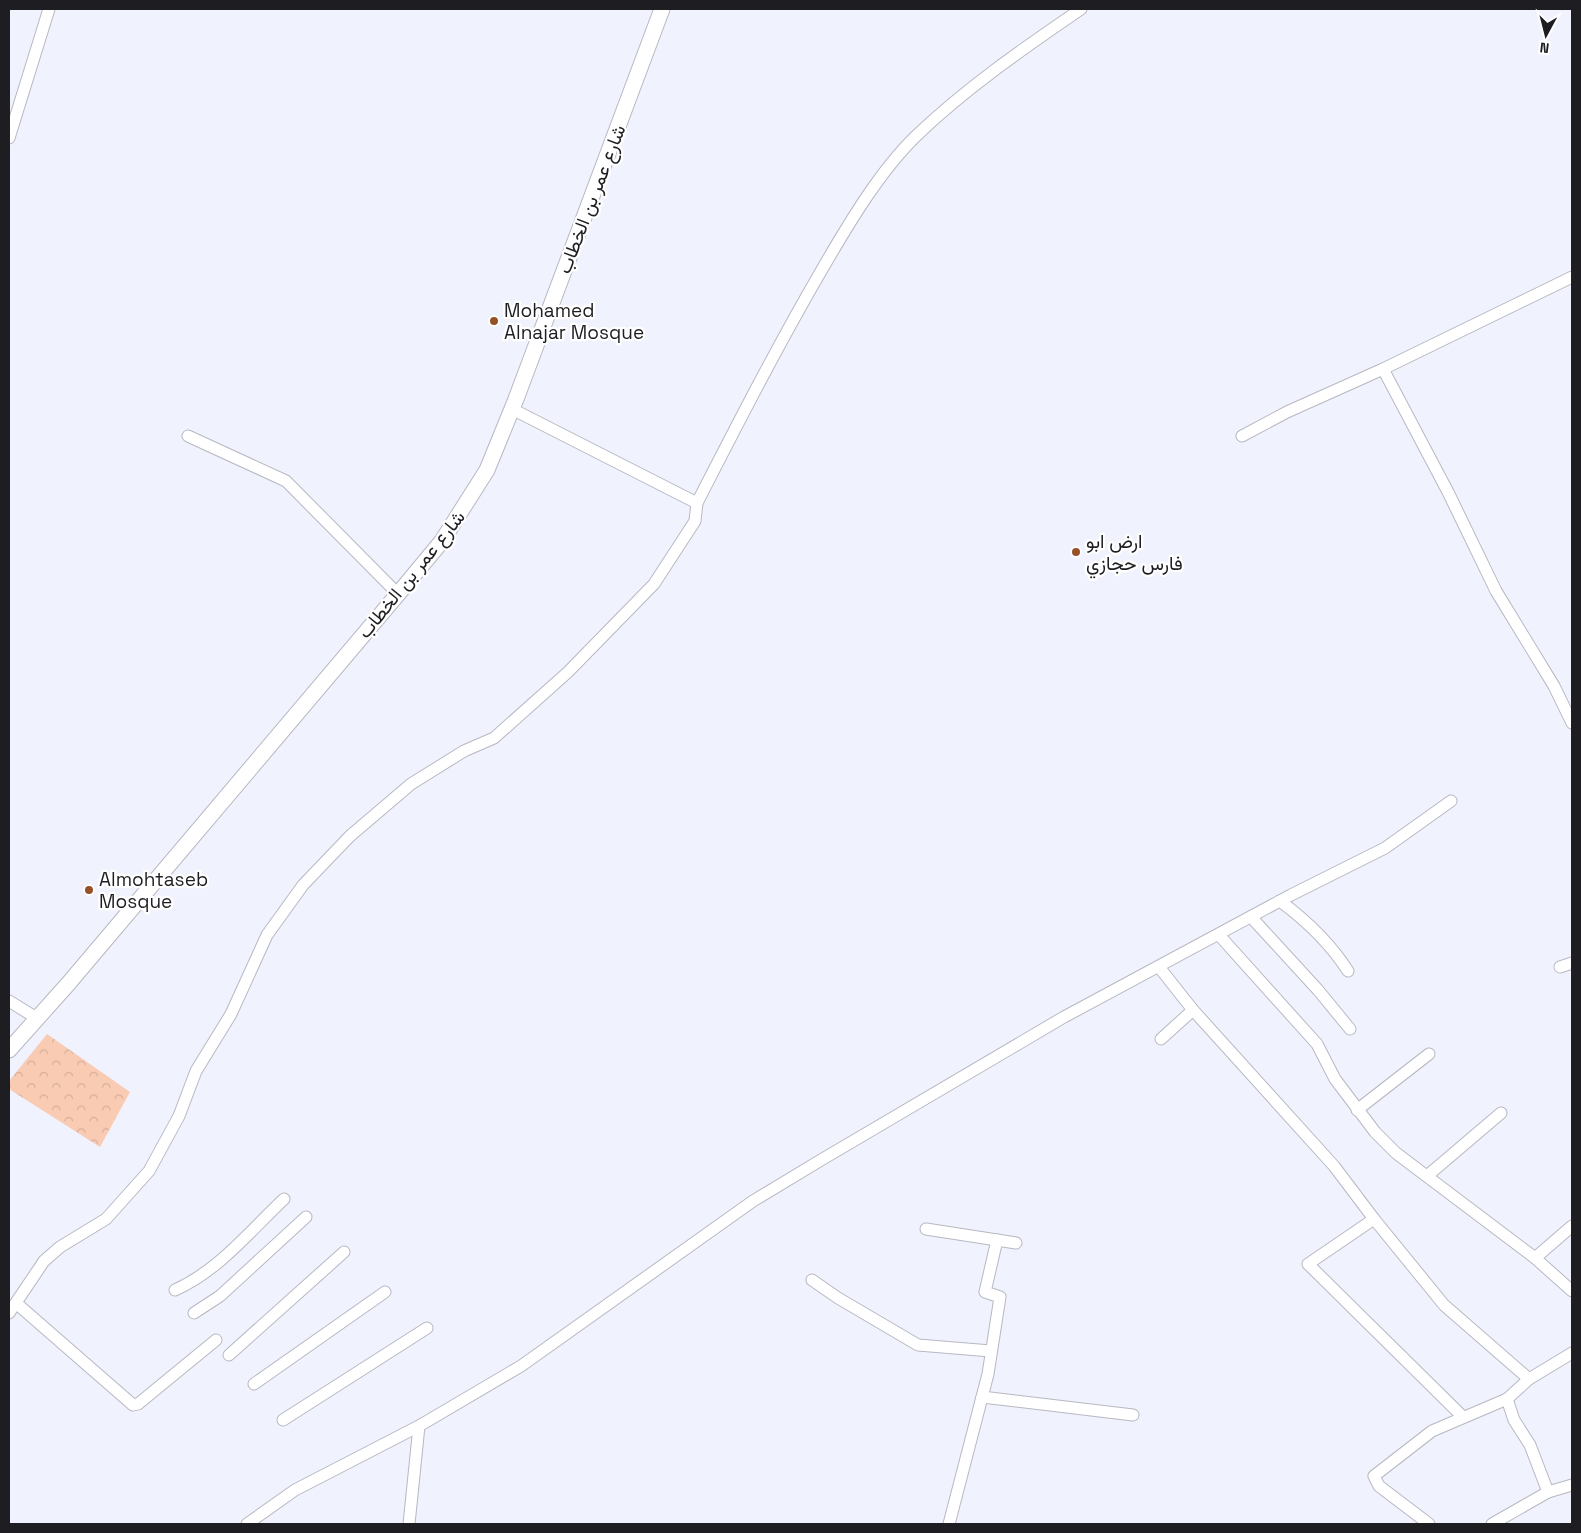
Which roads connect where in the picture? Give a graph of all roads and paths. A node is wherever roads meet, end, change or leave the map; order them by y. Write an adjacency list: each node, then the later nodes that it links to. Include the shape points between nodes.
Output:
1 (49, 9): 4 (street)
2 (662, 9): 7 (main road, شارع عمر بن الخطاب)
3 (1081, 9): 10 (street, via 989,74 915,137 884,174 842,233 794,315)
4 (9, 138)
5 (1572, 277): 6 (street)
6 (1383, 370): 9 (street, via 1286,412); 12 (street, via 1496,591 1554,686)
7 (512, 409): 10 (street); 11 (main road, شارع عمر بن الخطاب, via 473,496)
8 (188, 436): 11 (street, via 286,480)
9 (1242, 436)
10 (697, 503): 44 (street, via 694,520 654,584 568,672 494,738 464,750 411,784 350,836 304,885 267,935 231,1014 196,1071 179,1116 148,1171 106,1219 60,1246 44,1262)
11 (398, 594): 23 (main road, شارع عمر بن الخطاب)
12 (1572, 723)
13 (1451, 801): 14 (street, via 1384,848)
14 (1280, 901): 15 (street); 20 (street, via 1301,916 1336,952)
15 (1251, 917): 16 (street); 24 (street)
16 (1219, 934): 18 (street); 28 (street, via 1317,1044 1335,1079)
17 (1572, 963): 19 (street)
18 (1159, 967): 22 (street); 59 (street, via 1064,1017 754,1201 521,1366)
19 (1560, 967)
20 (1348, 971)
21 (9, 1001): 23 (street)
22 (1193, 1010): 25 (street); 33 (street, via 1334,1166)
23 (38, 1019): 26 (main road, شارع عمر بن الخطاب)
24 (1350, 1029)
25 (1161, 1039)
26 (9, 1050)
27 (1429, 1054): 28 (street)
28 (1357, 1110): 30 (street, via 1396,1153)
29 (1501, 1113): 30 (street)
30 (1427, 1176): 39 (street)
31 (284, 1200): 41 (street, via 214,1266 193,1282)
32 (306, 1217): 46 (street, via 220,1296)
33 (1374, 1219): 52 (street, via 1444,1305); 57 (street, via 1308,1264)
34 (1572, 1226): 39 (street)
35 (926, 1228): 36 (street)
36 (997, 1240): 37 (street); 49 (street, via 985,1292 1000,1297)
37 (1016, 1244)
38 (344, 1252): 51 (street)
39 (1535, 1258): 42 (street)
40 (812, 1280): 49 (street, via 918,1345)
41 (174, 1290)
42 (1572, 1291)
43 (385, 1292): 53 (street)
44 (16, 1303): 45 (street); 48 (street, via 133,1405)
45 (9, 1313)
46 (194, 1313)
47 (426, 1328): 58 (street)
48 (216, 1340)
49 (991, 1351): 54 (street)
50 (1572, 1353): 52 (street)
51 (229, 1355)
52 (1529, 1379): 55 (street)
53 (254, 1384)
54 (982, 1397): 56 (street); 64 (street)
55 (1507, 1400): 57 (street); 61 (street, via 1514,1420 1530,1445)
56 (1133, 1415)
57 (1463, 1417): 65 (street, via 1432,1431 1374,1476 1379,1486)
58 (283, 1420)
59 (419, 1426): 62 (street, via 295,1490); 63 (street)
60 (1572, 1485): 61 (street)
61 (1548, 1492): 66 (street)
62 (247, 1524)
63 (409, 1524)
64 (949, 1524)
65 (1429, 1524)
66 (1492, 1524)

